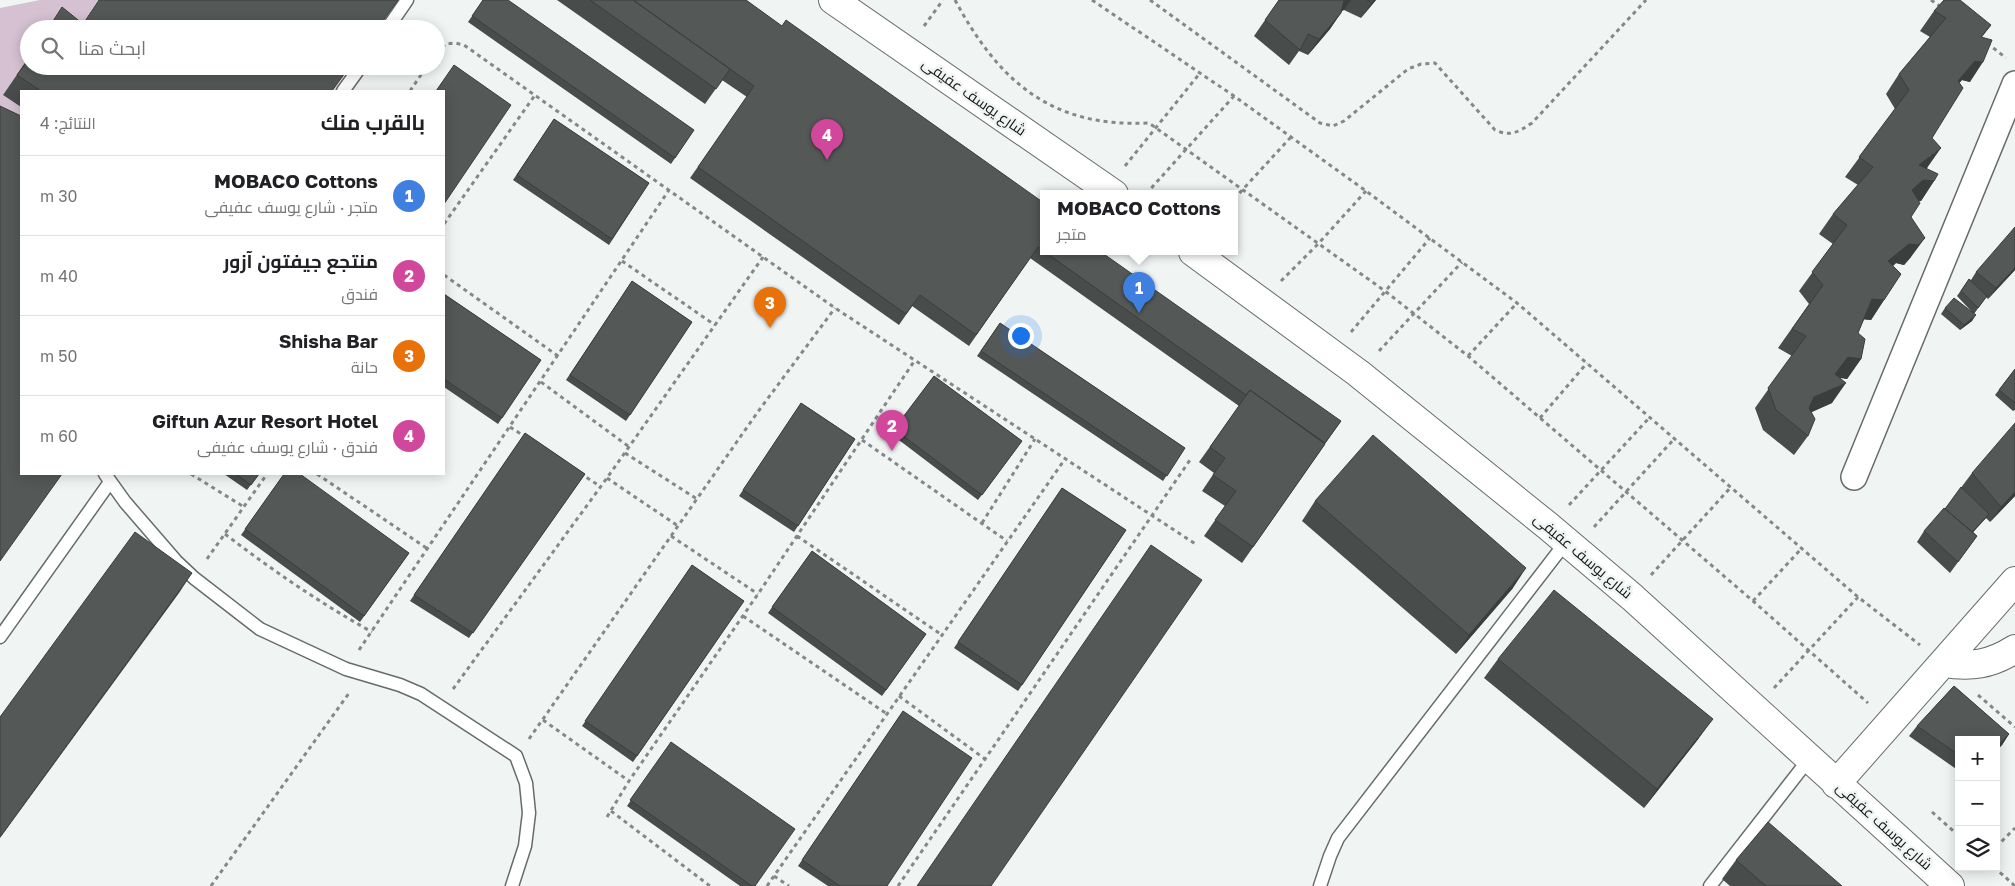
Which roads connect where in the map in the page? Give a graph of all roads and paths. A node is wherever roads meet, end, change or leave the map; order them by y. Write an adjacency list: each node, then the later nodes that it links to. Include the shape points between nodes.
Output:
1 (406, 0): 9 (lane)
2 (833, 0): 25 (street, شارع يوسف عفيفى)
3 (955, 0): 21 (path, via 971,31 993,60 1021,88 1044,103 1075,116 1102,122 1149,123)
4 (1092, 0): 13 (path)
5 (1150, 0): 6 (path, via 1320,123 1333,126 1408,69 1436,63 1495,130 1506,135 1532,123)
6 (1646, 0)
7 (1931, 0): 8 (path)
8 (1946, 12)
9 (393, 20)
10 (1985, 41): 12 (path)
11 (445, 45): 19 (path, via 464,45)
12 (2007, 59)
13 (1200, 73): 20 (path); 21 (path)
14 (355, 75): 16 (lane)
15 (421, 75): 17 (path)
16 (344, 90)
17 (411, 90)
18 (2014, 91): 68 (street)
19 (535, 95): 24 (path); 31 (path)
20 (1234, 96): 22 (path); 23 (path)
21 (1156, 127): 23 (path); 26 (path)
22 (1291, 137): 28 (path); 29 (path)
23 (1186, 150): 27 (path); 28 (path)
24 (669, 190): 35 (path); 36 (path)
25 (1109, 190)
26 (1111, 190)
27 (1150, 190)
28 (1242, 190): 30 (path); 33 (path)
29 (1366, 191): 32 (path); 33 (path)
30 (1238, 194)
31 (445, 223)
32 (1430, 238): 37 (path); 39 (path)
33 (1318, 244): 39 (path); 40 (path)
34 (1197, 255): 40 (street, شارع يوسف عفيفى)
35 (763, 257): 42 (path); 44 (path)
36 (622, 261): 44 (path); 46 (path)
37 (1462, 262): 41 (path); 43 (path)
38 (445, 276): 46 (path)
39 (1385, 291): 43 (path); 45 (path)
40 (1260, 302): 45 (street, شارع يوسف عفيفى)
41 (1517, 303): 47 (path); 49 (path)
42 (835, 308): 48 (path); 74 (path)
43 (1414, 313): 47 (path); 50 (path)
44 (715, 325): 59 (path)
45 (1332, 354): 50 (street, شارع يوسف عفيفى)
46 (558, 356): 51 (path)
47 (1468, 356): 53 (path)
48 (915, 360): 56 (path); 57 (path)
49 (1587, 363): 52 (path); 53 (path)
50 (1358, 373): 82 (street, شارع يوسف عفيفى)
51 (541, 382): 54 (path); 59 (path)
52 (1650, 417): 55 (path); 64 (path)
53 (1540, 418): 64 (path)
54 (510, 427): 58 (path); 87 (path)
55 (1675, 438): 72 (path); 73 (path)
56 (1035, 439): 61 (path); 77 (path)
57 (862, 440): 77 (path); 81 (path)
58 (535, 443)
59 (628, 446): 60 (path)
60 (625, 453): 70 (path); 74 (path)
61 (1065, 458): 76 (path); 83 (path)
62 (1190, 460): 76 (path)
63 (576, 470): 71 (path)
64 (1601, 470): 73 (path); 82 (path)
65 (193, 475): 75 (path)
66 (266, 475): 75 (path)
67 (317, 475): 87 (path)
68 (1854, 477)
69 (107, 478): 88 (lane); 97 (lane)
70 (607, 478): 71 (path); 78 (path)
71 (601, 487): 104 (path)
72 (1731, 487): 84 (path); 86 (path)
73 (1627, 493): 82 (path); 84 (path)
74 (696, 499): 78 (path)
75 (244, 507): 79 (path)
76 (1152, 516): 85 (path); 110 (path)
77 (982, 523): 83 (path)
78 (678, 526): 80 (path)
79 (225, 534): 88 (path); 95 (path, via 296,586)
80 (671, 536): 90 (path); 107 (path)
81 (797, 536): 90 (path); 96 (path)
82 (1563, 539): 92 (street, شارع يوسف عفيفى); 128 (lane, via 1338,838)
83 (1007, 541): 96 (path)
84 (1682, 541): 92 (path); 93 (path)
85 (1197, 545)
86 (1802, 548): 91 (path); 93 (path)
87 (428, 549): 95 (path)
88 (194, 578): 101 (lane, via 260,629)
89 (2015, 581): 100 (street)
90 (758, 594): 94 (path)
91 (1858, 596): 99 (path); 100 (path)
92 (1632, 597): 105 (street, شارع يوسف عفيفى)
93 (1753, 601): 99 (path)
94 (743, 616): 106 (path); 112 (path)
95 (372, 632): 101 (path)
96 (942, 635): 103 (path)
97 (0, 637)
98 (2015, 649): 100 (street, via 1992,662 1968,666)
99 (1808, 650): 105 (path); 108 (path)
100 (1943, 664): 108 (street)
101 (346, 669): 102 (lane)
102 (363, 674): 104 (lane, via 400,685); 122 (path)
103 (899, 696): 106 (path); 110 (path)
104 (440, 706): 109 (lane)
105 (1754, 709): 111 (street, شارع يوسف عفيفى)
106 (887, 714): 121 (path)
107 (543, 720): 109 (path); 112 (path)
108 (1889, 722): 113 (street)
109 (516, 756): 123 (lane, via 526,782 529,813 525,846)
110 (985, 759): 127 (path)
111 (1809, 759): 113 (street, شارع يوسف عفيفى); 129 (lane)
112 (629, 781): 114 (path)
113 (1836, 784): 130 (street, شارع يوسف عفيفى)
114 (611, 812): 116 (path); 124 (path)
115 (1932, 812): 118 (path)
116 (607, 817)
117 (2015, 828): 119 (path)
118 (1955, 832)
119 (2000, 843)
120 (1998, 871): 131 (path)
121 (774, 876): 125 (path); 126 (path)
122 (211, 886)
123 (512, 886)
124 (710, 886)
125 (767, 886)
126 (789, 886)
127 (898, 886)
128 (1320, 886)
129 (1710, 886)
130 (1950, 886)
131 (2015, 886)

